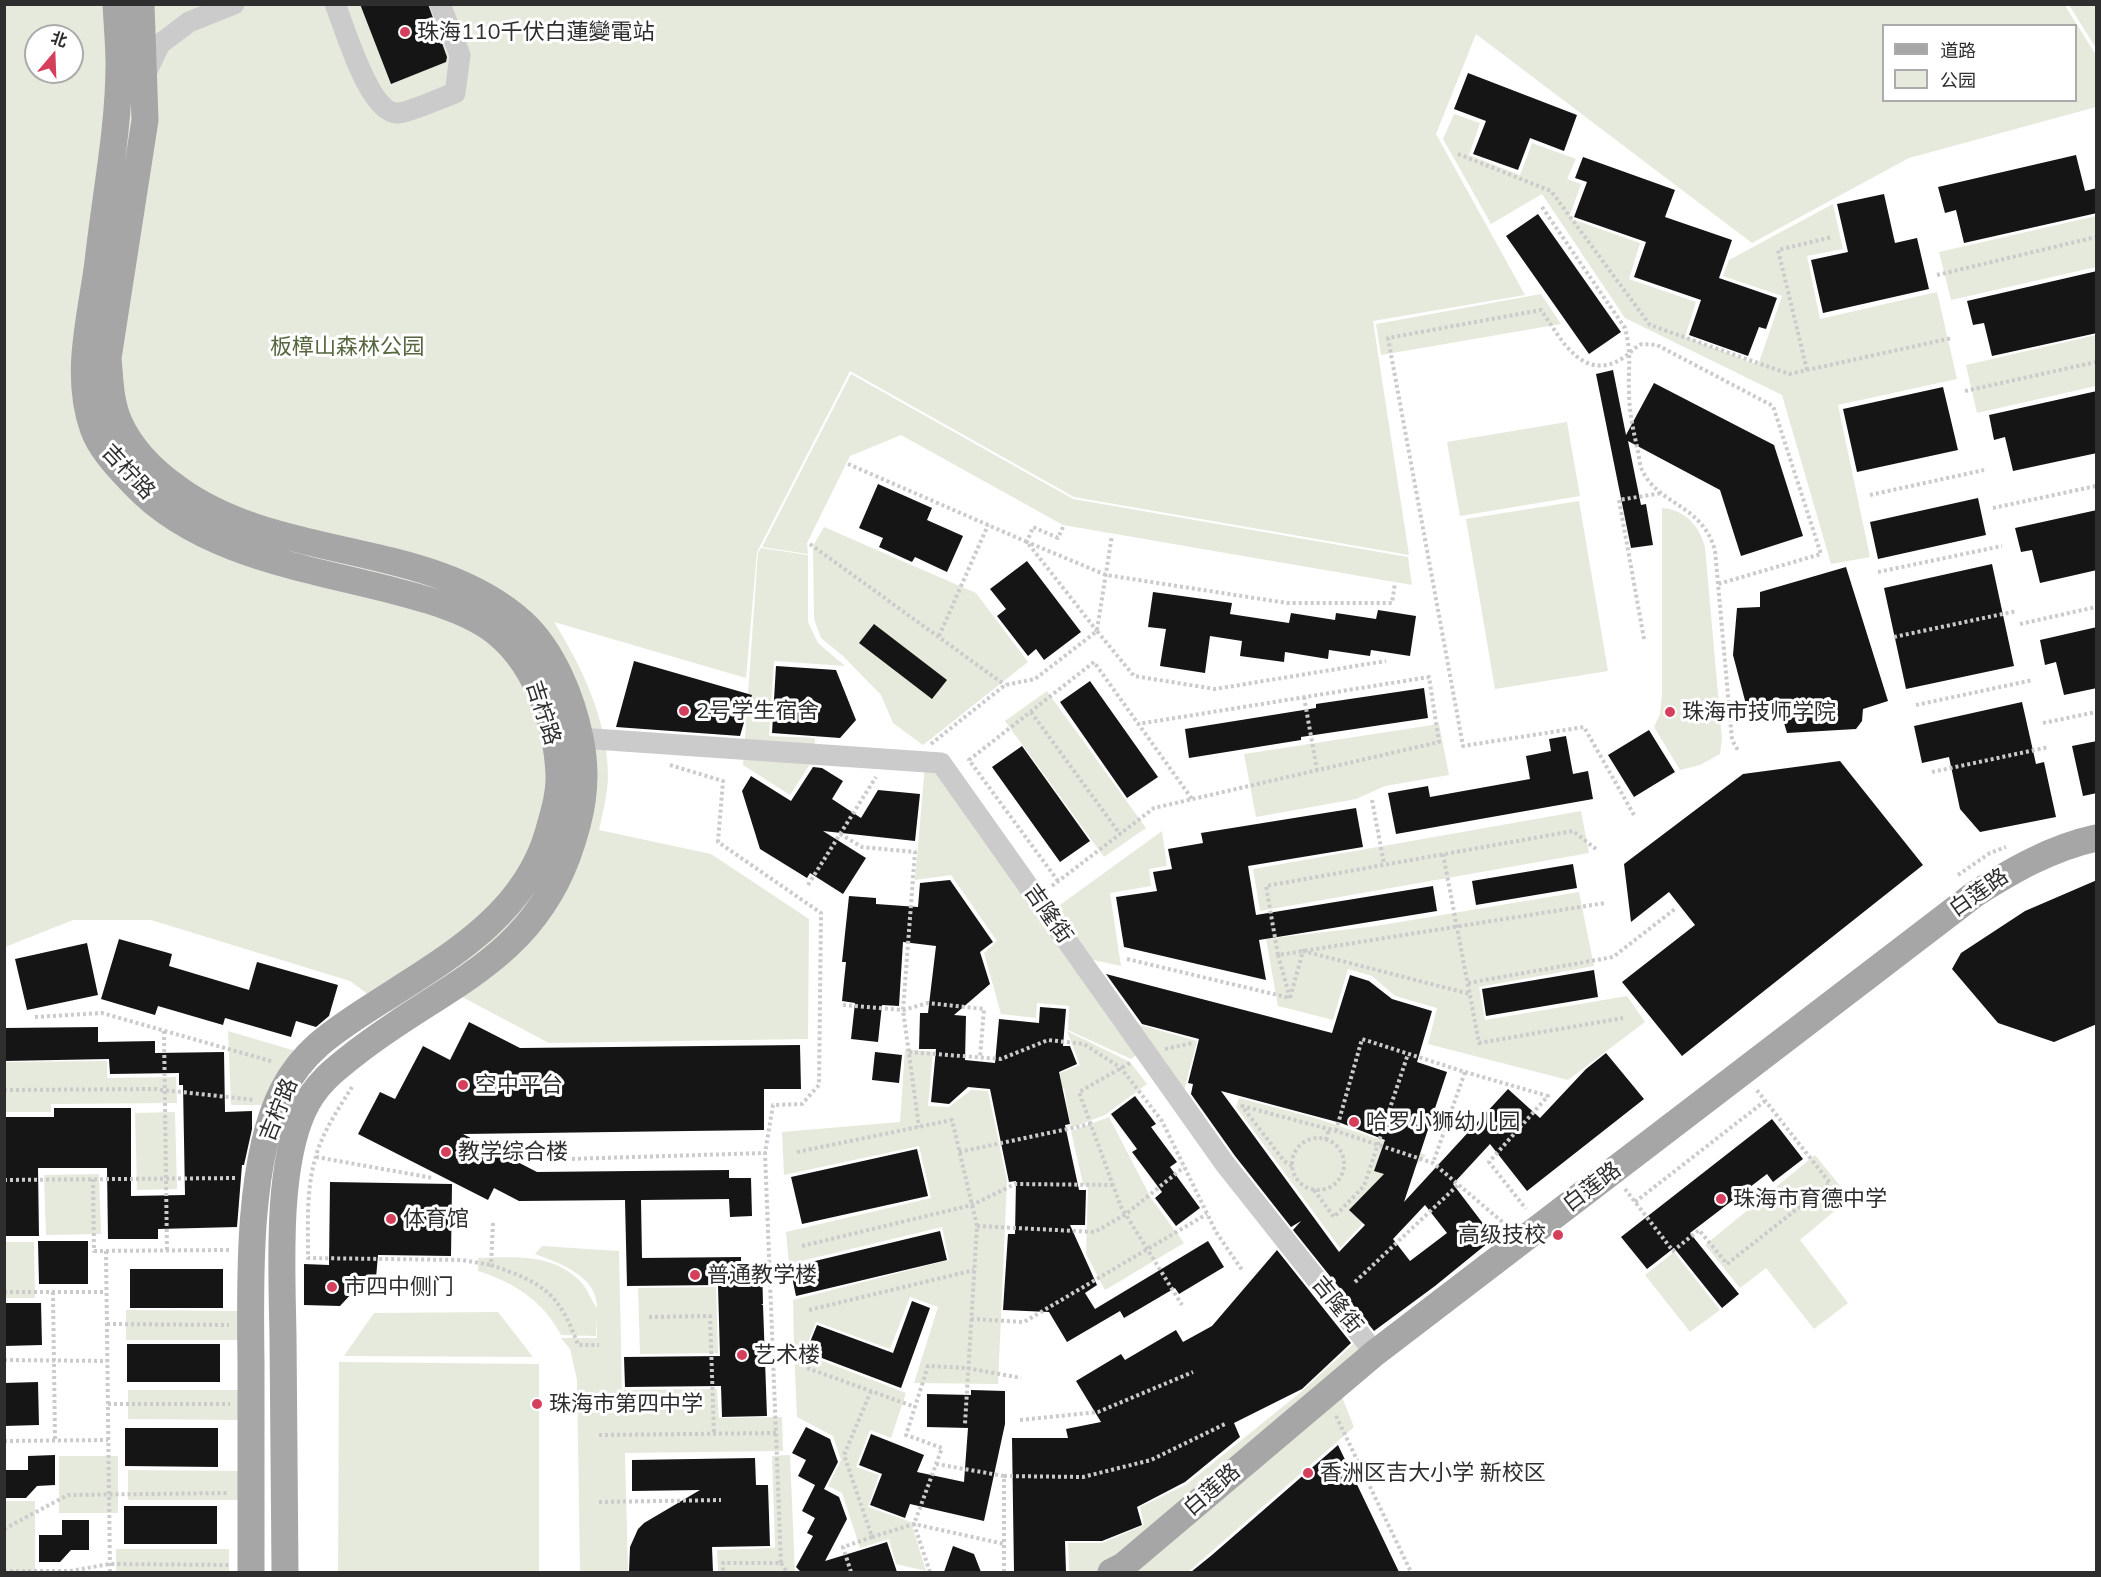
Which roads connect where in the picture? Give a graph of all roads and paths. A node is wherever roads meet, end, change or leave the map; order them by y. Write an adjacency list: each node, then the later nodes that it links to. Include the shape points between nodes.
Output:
1 (116, 4): 181 (main road, 吉柠路, via 118,76 83,380 94,435 142,493 210,536 260,557 424,599 489,627 525,664 537,685 548,716 560,779 546,842 532,875 513,900 486,928 303,1056 282,1092 264,1141 254,1220)
2 (141, 4): 6 (main road, 吉柠路)
3 (234, 4): 6 (lane, via 189,22 160,44)
4 (335, 4): 5 (lane, via 369,90 384,109 398,114 455,93 460,55)
5 (440, 4)
6 (145, 75): 49 (main road, 吉柠路, via 144,120 108,358 118,420 133,446 167,481 231,520 430,572 499,605 525,624 550,657 568,695)
7 (1458, 154): 15 (path, via 1551,191 1650,325 1789,374)
8 (1542, 207): 13 (path, via 1625,328)
9 (1832, 237): 15 (path, via 1778,250)
10 (2097, 237): 11 (path)
11 (1937, 274)
12 (1952, 338): 15 (path)
13 (1631, 351): 20 (path, via 1630,413 1642,468 1651,485); 32 (path, via 1642,344 1657,345 1773,406 1821,554); 59 (path, via 1603,364 1581,362 1540,310 1388,338 1463,746 1584,727)
14 (2097, 362): 16 (path)
15 (1807, 370)
16 (1965, 391)
17 (848, 464): 23 (path)
18 (1984, 470): 21 (path)
19 (2097, 486): 22 (path)
20 (1663, 493): 32 (path, via 1689,510 1712,536); 39 (path, via 1619,500)
21 (1870, 495)
22 (1993, 508)
23 (988, 525): 26 (path); 37 (path)
24 (1063, 527): 26 (path, via 1058,538 1033,526)
25 (1112, 536): 30 (path)
26 (1027, 542): 30 (path); 36 (path)
27 (810, 543): 37 (path)
28 (2002, 546): 29 (path)
29 (1878, 572)
30 (1106, 575): 31 (path, via 1287,603 1392,603); 36 (path)
31 (1395, 583)
32 (1718, 584): 52 (path, via 1732,740)
33 (2097, 607): 35 (path)
34 (2017, 611): 38 (path)
35 (2020, 624)
36 (1097, 631): 40 (path, via 1134,676 1215,689); 42 (path, via 1035,680)
37 (939, 636): 42 (path)
38 (1894, 637)
39 (1644, 639)
40 (1386, 661)
41 (2033, 680): 44 (path)
42 (1005, 685): 51 (path)
43 (1304, 697): 48 (path); 55 (path); 55 (path, via 1429,677 1439,742)
44 (1916, 705)
45 (1031, 712): 48 (path, via 1094,662); 61 (path); 66 (path, via 969,760)
46 (2097, 712): 47 (path)
47 (2043, 723)
48 (1138, 724): 57 (path)
49 (580, 738): 53 (lane, 吉隆街); 185 (main road, 吉柠路, via 586,785 576,833 558,880 537,916 485,966 376,1038 323,1079 303,1110 292,1147 282,1235)
50 (2049, 747): 56 (path)
51 (924, 750)
52 (1739, 752)
53 (888, 759): 60 (path); 68 (lane, 吉隆街, via 941,763)
54 (660, 762): 105 (path, via 723,781 718,842 821,913 819,1085 802,1104 773,1105)
55 (1317, 770): 57 (path)
56 (1932, 772)
57 (1192, 799): 61 (path, via 1154,808)
58 (1372, 800): 65 (path)
59 (1634, 815)
60 (840, 834): 67 (path); 79 (path, via 862,847 915,852)
61 (1120, 834): 66 (path)
62 (2097, 838): 91 (main road, 白莲路, via 2072,843 2018,867 1975,894)
63 (1596, 849): 64 (path, via 1573,831)
64 (1443, 854): 65 (path); 71 (path)
65 (1384, 864): 73 (path, via 1266,886)
66 (1058, 881): 68 (path)
67 (808, 885)
68 (1037, 897): 85 (lane, 吉隆街)
69 (1605, 903): 71 (path)
70 (1675, 909): 75 (path, via 1614,957)
71 (1458, 926): 72 (path); 75 (path)
72 (1303, 951): 73 (path); 76 (path); 77 (path)
73 (1278, 955): 77 (path)
74 (1127, 959): 77 (path)
75 (1468, 983): 76 (path)
76 (1470, 994): 81 (path, via 1479,1043)
77 (1290, 998)
78 (843, 1005): 79 (path)
79 (903, 1010): 84 (path); 87 (path, via 928,1003 984,1009)
80 (35, 1017): 82 (path, via 102,1013)
81 (1623, 1018)
82 (164, 1031): 88 (path); 94 (path)
83 (1193, 1042): 85 (path)
84 (909, 1052): 87 (path); 98 (path)
85 (1147, 1054): 89 (path); 147 (lane, 吉隆街, via 1225,1164)
86 (1408, 1054): 90 (path); 100 (path, via 1362,1039); 102 (path)
87 (980, 1058): 89 (path, via 1001,1059 1048,1040 1084,1044)
88 (275, 1062)
89 (1121, 1068): 97 (path, via 1079,1092); 110 (path, via 1162,1121)
90 (1465, 1072): 108 (path); 122 (path, via 1548,1096 1489,1162)
91 (1742, 1072): 96 (path); 111 (main road, 白莲路)
92 (356, 1082): 106 (path, via 334,1115)
93 (4, 1090): 94 (path)
94 (165, 1090): 95 (path); 115 (path)
95 (262, 1100)
96 (1765, 1101): 120 (path); 120 (path, via 1830,1183 1727,1264 1699,1230 1673,1251)
97 (1091, 1124): 104 (path); 117 (path)
98 (919, 1127): 103 (path); 104 (path, via 952,1120)
99 (1329, 1128): 100 (path); 101 (path); 109 (path, via 1242,1106)
100 (1336, 1131): 102 (path)
101 (1326, 1140): 109 (path, via 1303,1143); 119 (path, via 1341,1151 1344,1168 1330,1188)
102 (1378, 1145): 108 (path); 119 (path, via 1364,1186 1334,1217)
103 (797, 1152)
104 (959, 1152): 121 (path)
105 (765, 1153): 107 (path); 163 (path)
106 (316, 1156): 113 (path); 133 (path, via 308,1206 308,1258 462,1260)
107 (536, 1160)
108 (1433, 1163): 118 (path)
109 (1292, 1166): 119 (path, via 1299,1182)
110 (1185, 1167): 123 (path); 124 (path)
111 (1611, 1172): 120 (path); 127 (main road, 白莲路)
112 (242, 1178): 115 (path)
113 (433, 1178)
114 (93, 1179): 115 (path); 116 (path); 131 (path, via 94,1251)
115 (166, 1179): 132 (path)
116 (4, 1180)
117 (1113, 1185): 121 (path, via 1015,1184); 123 (path)
118 (1458, 1185): 127 (path); 136 (path)
119 (1314, 1190)
120 (1635, 1202)
121 (972, 1205): 126 (path); 128 (path)
122 (1526, 1209)
123 (1126, 1214): 126 (path, via 1095,1232); 129 (path)
124 (1207, 1214): 129 (path); 135 (path)
125 (493, 1223): 133 (path)
126 (977, 1226): 134 (path)
127 (1523, 1239): 147 (main road, 白莲路)
128 (802, 1246)
129 (1148, 1248): 140 (path); 143 (path, via 1024,1322)
130 (233, 1250): 132 (path)
131 (106, 1251): 132 (path); 139 (path)
132 (167, 1251)
133 (491, 1265): 146 (path, via 527,1277 554,1295 578,1345)
134 (974, 1270): 141 (path); 143 (path)
135 (1242, 1270)
136 (1355, 1282)
137 (4, 1292): 138 (path)
138 (53, 1292): 139 (path); 149 (path)
139 (106, 1292): 144 (path)
140 (1182, 1305)
141 (809, 1310)
142 (649, 1317): 164 (path, via 710,1316)
143 (970, 1319): 152 (path)
144 (107, 1324): 145 (path); 150 (path)
145 (238, 1325)
146 (599, 1345)
147 (1376, 1353): 191 (main road, 白莲路, via 1124,1566)
148 (4, 1360): 149 (path)
149 (53, 1360): 150 (path); 166 (path)
150 (107, 1361): 156 (path)
151 (807, 1368): 155 (path)
152 (967, 1368): 154 (path); 158 (path, via 928,1366); 162 (path)
153 (1193, 1372): 160 (path, via 1098,1412)
154 (1021, 1378)
155 (871, 1391): 158 (path); 177 (path, via 844,1455)
156 (108, 1404): 157 (path); 167 (path)
157 (236, 1404)
158 (915, 1407): 169 (path, via 906,1435 942,1448)
159 (1336, 1416): 192 (path)
160 (1020, 1420)
161 (1227, 1423): 170 (path, via 1151,1460 1083,1477)
162 (965, 1424)
163 (776, 1432): 164 (path); 179 (path)
164 (714, 1433): 165 (path)
165 (599, 1435)
166 (55, 1440): 167 (path); 168 (path)
167 (108, 1440): 172 (path)
168 (4, 1441)
169 (936, 1464): 170 (path); 175 (path)
170 (1004, 1476): 178 (path)
171 (237, 1493): 172 (path)
172 (109, 1494): 176 (path, via 68,1495); 180 (path)
173 (721, 1500): 174 (path)
174 (599, 1502)
175 (914, 1524): 177 (path); 178 (path); 189 (path)
176 (4, 1529)
177 (872, 1538): 188 (path, via 843,1547)
178 (1004, 1544): 190 (path)
179 (781, 1563): 186 (path, via 723,1563); 187 (path)
180 (110, 1564): 181 (path); 183 (path); 184 (path)
181 (244, 1569)
182 (4, 1571): 183 (path)
183 (61, 1572)
184 (110, 1572)
185 (285, 1572)
186 (723, 1572)
187 (787, 1572)
188 (851, 1572)
189 (930, 1572)
190 (1005, 1572)
191 (1111, 1572)
192 (1411, 1572)

